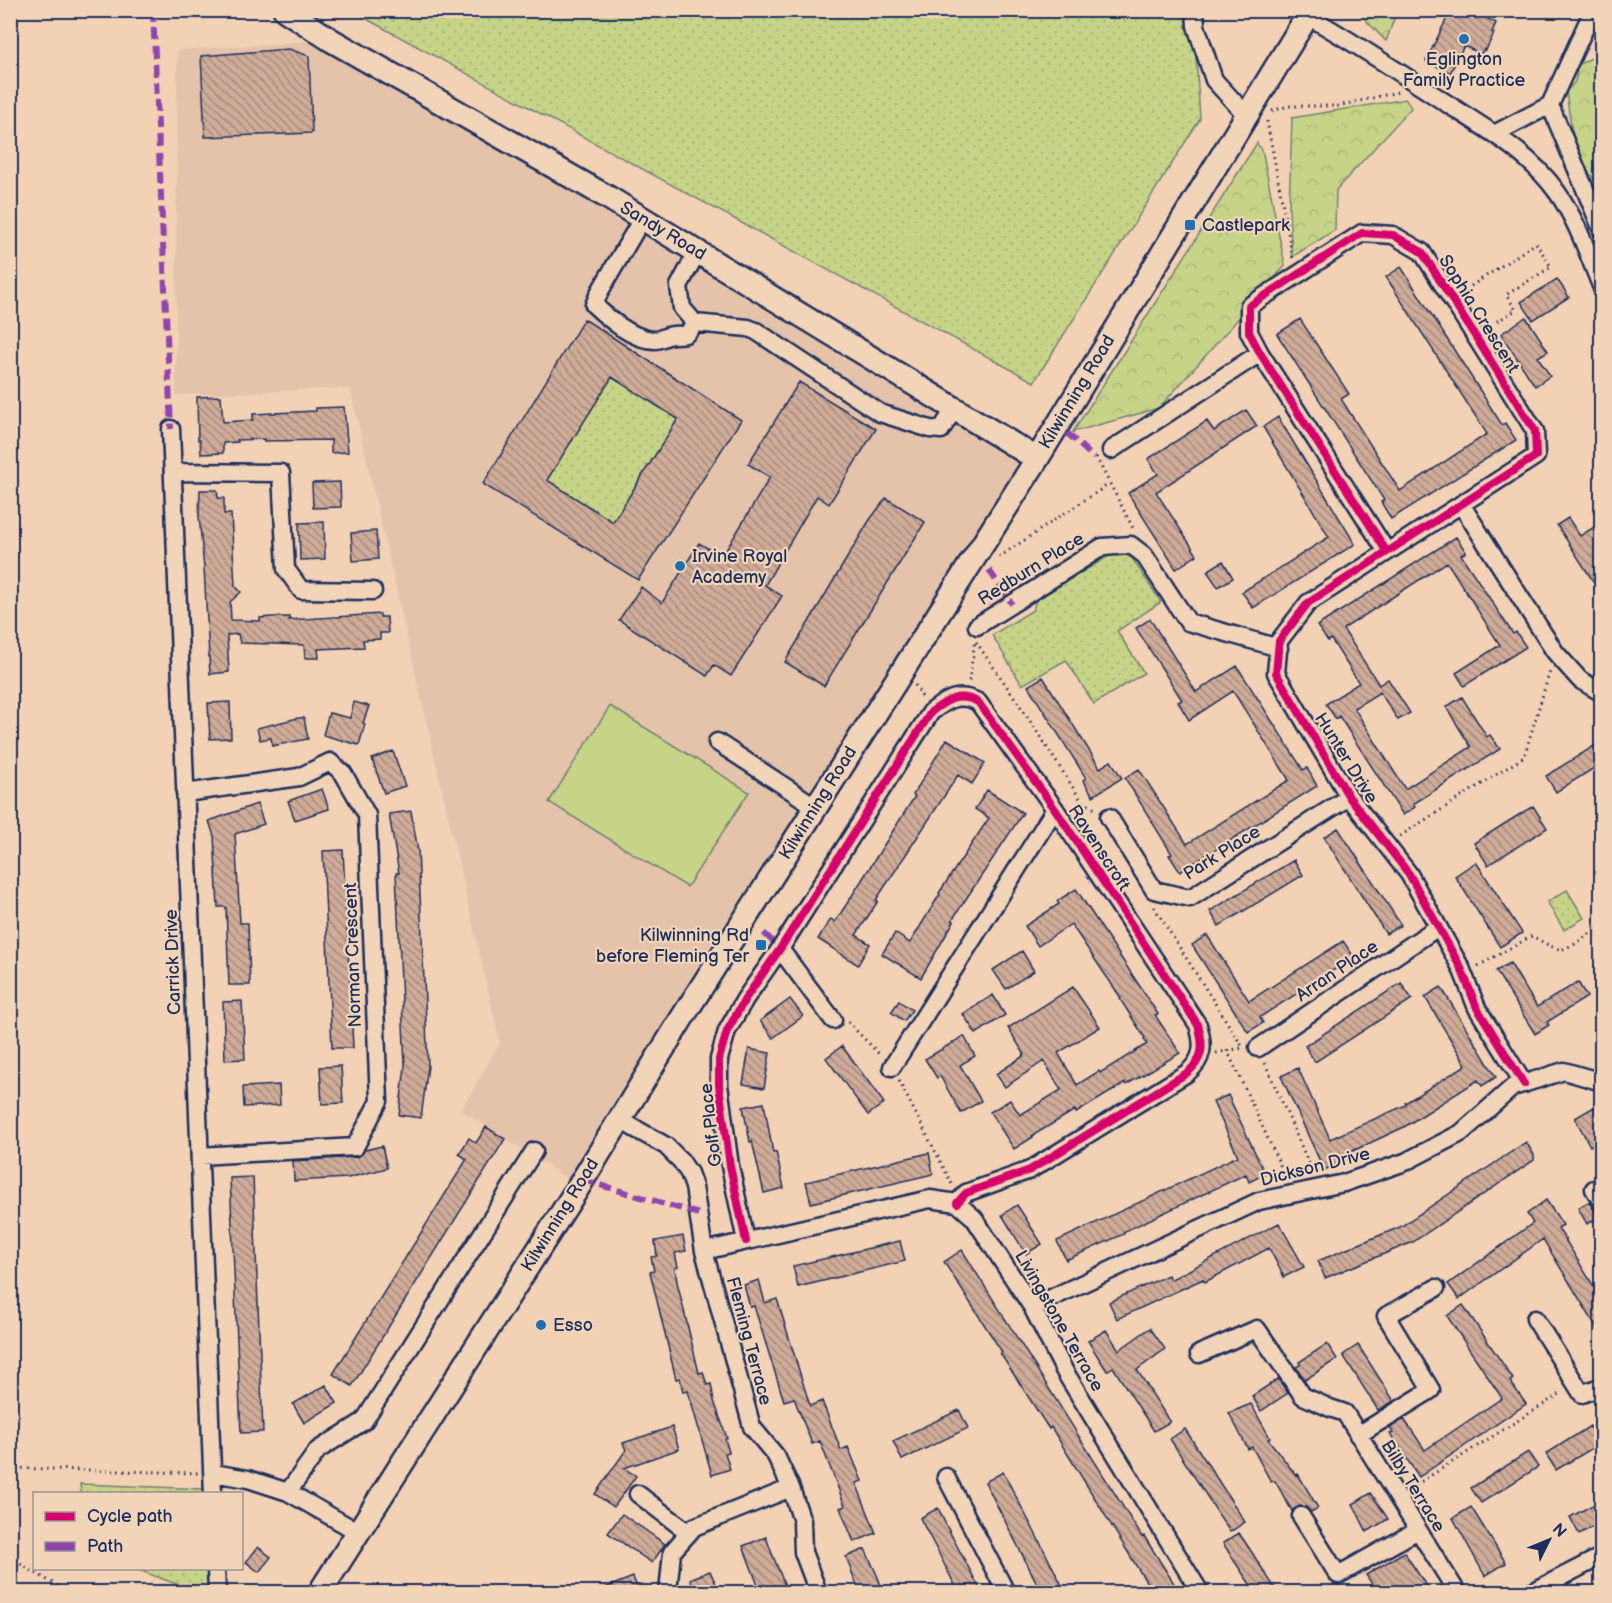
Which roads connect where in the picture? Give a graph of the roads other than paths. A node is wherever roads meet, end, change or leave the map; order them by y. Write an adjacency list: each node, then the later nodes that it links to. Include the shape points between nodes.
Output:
1 (285, 10): 8 (main road, Sandy Road)
2 (1195, 10): 6 (street, via 1196,26 1214,80)
3 (1593, 10): 5 (street)
4 (1309, 13): 6 (main road, Kilwinning Road); 7 (street)
5 (1550, 105): 7 (street); 9 (street)
6 (1257, 116): 17 (main road, Kilwinning Road)
7 (1494, 134): 11 (street, via 1531,162 1558,193)
8 (642, 219): 10 (main road, Sandy Road); 12 (street, via 594,305 637,336 656,340 682,336)
9 (1602, 230)
10 (697, 252): 12 (street, via 679,286 682,308); 14 (main road, Sandy Road)
11 (1602, 288)
12 (695, 323): 14 (street, via 756,331 880,412 930,429 941,430)
13 (1260, 353): 16 (street); 19 (street, Sophia Crescent, via 1249,332 1249,306 1362,233 1393,236 1422,252 1535,431 1536,456); 20 (street, Sophia Crescent)
14 (954, 409): 17 (main road, Sandy Road)
15 (171, 429): 18 (street, Carrick Drive)
16 (1110, 450)
17 (1037, 459): 28 (main road, Kilwinning Road)
18 (173, 472): 21 (street, via 281,473 286,569 301,590); 26 (street, Carrick Drive)
19 (1461, 504): 20 (street, Hunter Drive); 24 (street, via 1555,652 1580,680)
20 (1387, 552): 23 (street, Hunter Drive, via 1308,603)
21 (373, 591)
22 (977, 626): 23 (street, Redburn Place, via 1102,547 1131,545 1144,555 1188,622)
23 (1279, 648): 27 (street, Hunter Drive, via 1276,673)
24 (1602, 693)
25 (717, 742): 28 (street)
26 (185, 792): 40 (street, Carrick Drive); 40 (street, Norman Crescent, via 299,777 330,762 343,773 367,815 379,1101 355,1147)
27 (1349, 797): 30 (street, Park Place, via 1190,898 1154,890); 31 (street, Hunter Drive, via 1409,874)
28 (816, 807): 38 (main road, Kilwinning Road)
29 (1055, 809): 32 (street, Ravenscroft, via 978,702 967,696 949,700 931,712); 35 (street, Ravenscroft); 41 (street, Ravenscroft, via 1198,1025 1201,1057 1187,1073 1030,1170 966,1193)
30 (1108, 817)
31 (1438, 927): 34 (street, Arran Place); 37 (street, Hunter Drive, via 1477,1008)
32 (780, 949): 33 (street); 42 (street, Golf Place, via 727,1031 719,1059 730,1166)
33 (833, 1020)
34 (1258, 1048)
35 (892, 1067)
36 (1602, 1082): 37 (street, Dickson Drive, via 1564,1071)
37 (1524, 1084): 45 (street, Dickson Drive, via 1513,1087 1461,1133 1405,1162 1344,1183 1259,1201)
38 (620, 1120): 43 (street, Fleming Terrace, via 666,1146 689,1173); 58 (main road, Kilwinning Road)
39 (534, 1151): 54 (street, via 364,1421 318,1450)
40 (200, 1156): 50 (street, Carrick Drive)
41 (957, 1203): 42 (street, via 930,1199); 45 (street, Livingstone Terrace, via 974,1218)
42 (746, 1241): 43 (street)
43 (704, 1251): 52 (street, Fleming Terrace, via 752,1427 776,1456)
44 (1436, 1288): 49 (street, via 1386,1316 1431,1390)
45 (1032, 1307): 67 (street, Livingstone Terrace, via 1065,1372)
46 (1535, 1319): 48 (street, via 1579,1389)
47 (1199, 1354): 49 (street, Bilby Terrace, via 1257,1329 1303,1396 1345,1413)
48 (1602, 1386)
49 (1358, 1435): 57 (street, Bilby Terrace)
50 (213, 1473): 53 (street, Carrick Drive); 54 (street)
51 (946, 1477): 66 (street)
52 (791, 1488): 59 (street, via 694,1527); 65 (street, Fleming Terrace, via 802,1521 803,1552)
53 (213, 1492)
54 (288, 1492): 58 (street)
55 (638, 1494): 59 (street)
56 (1301, 1516): 57 (street, via 1338,1575)
57 (1418, 1530): 68 (street, Bilby Terrace)
58 (358, 1532): 63 (main road, Kilwinning Road)
59 (688, 1533): 64 (street, via 672,1552)
60 (1602, 1556): 69 (street)
61 (216, 1570): 62 (street)
62 (217, 1593)
63 (320, 1593)
64 (668, 1593)
65 (818, 1593)
66 (1006, 1593)
67 (1200, 1593)
68 (1457, 1593)
69 (1532, 1593)

